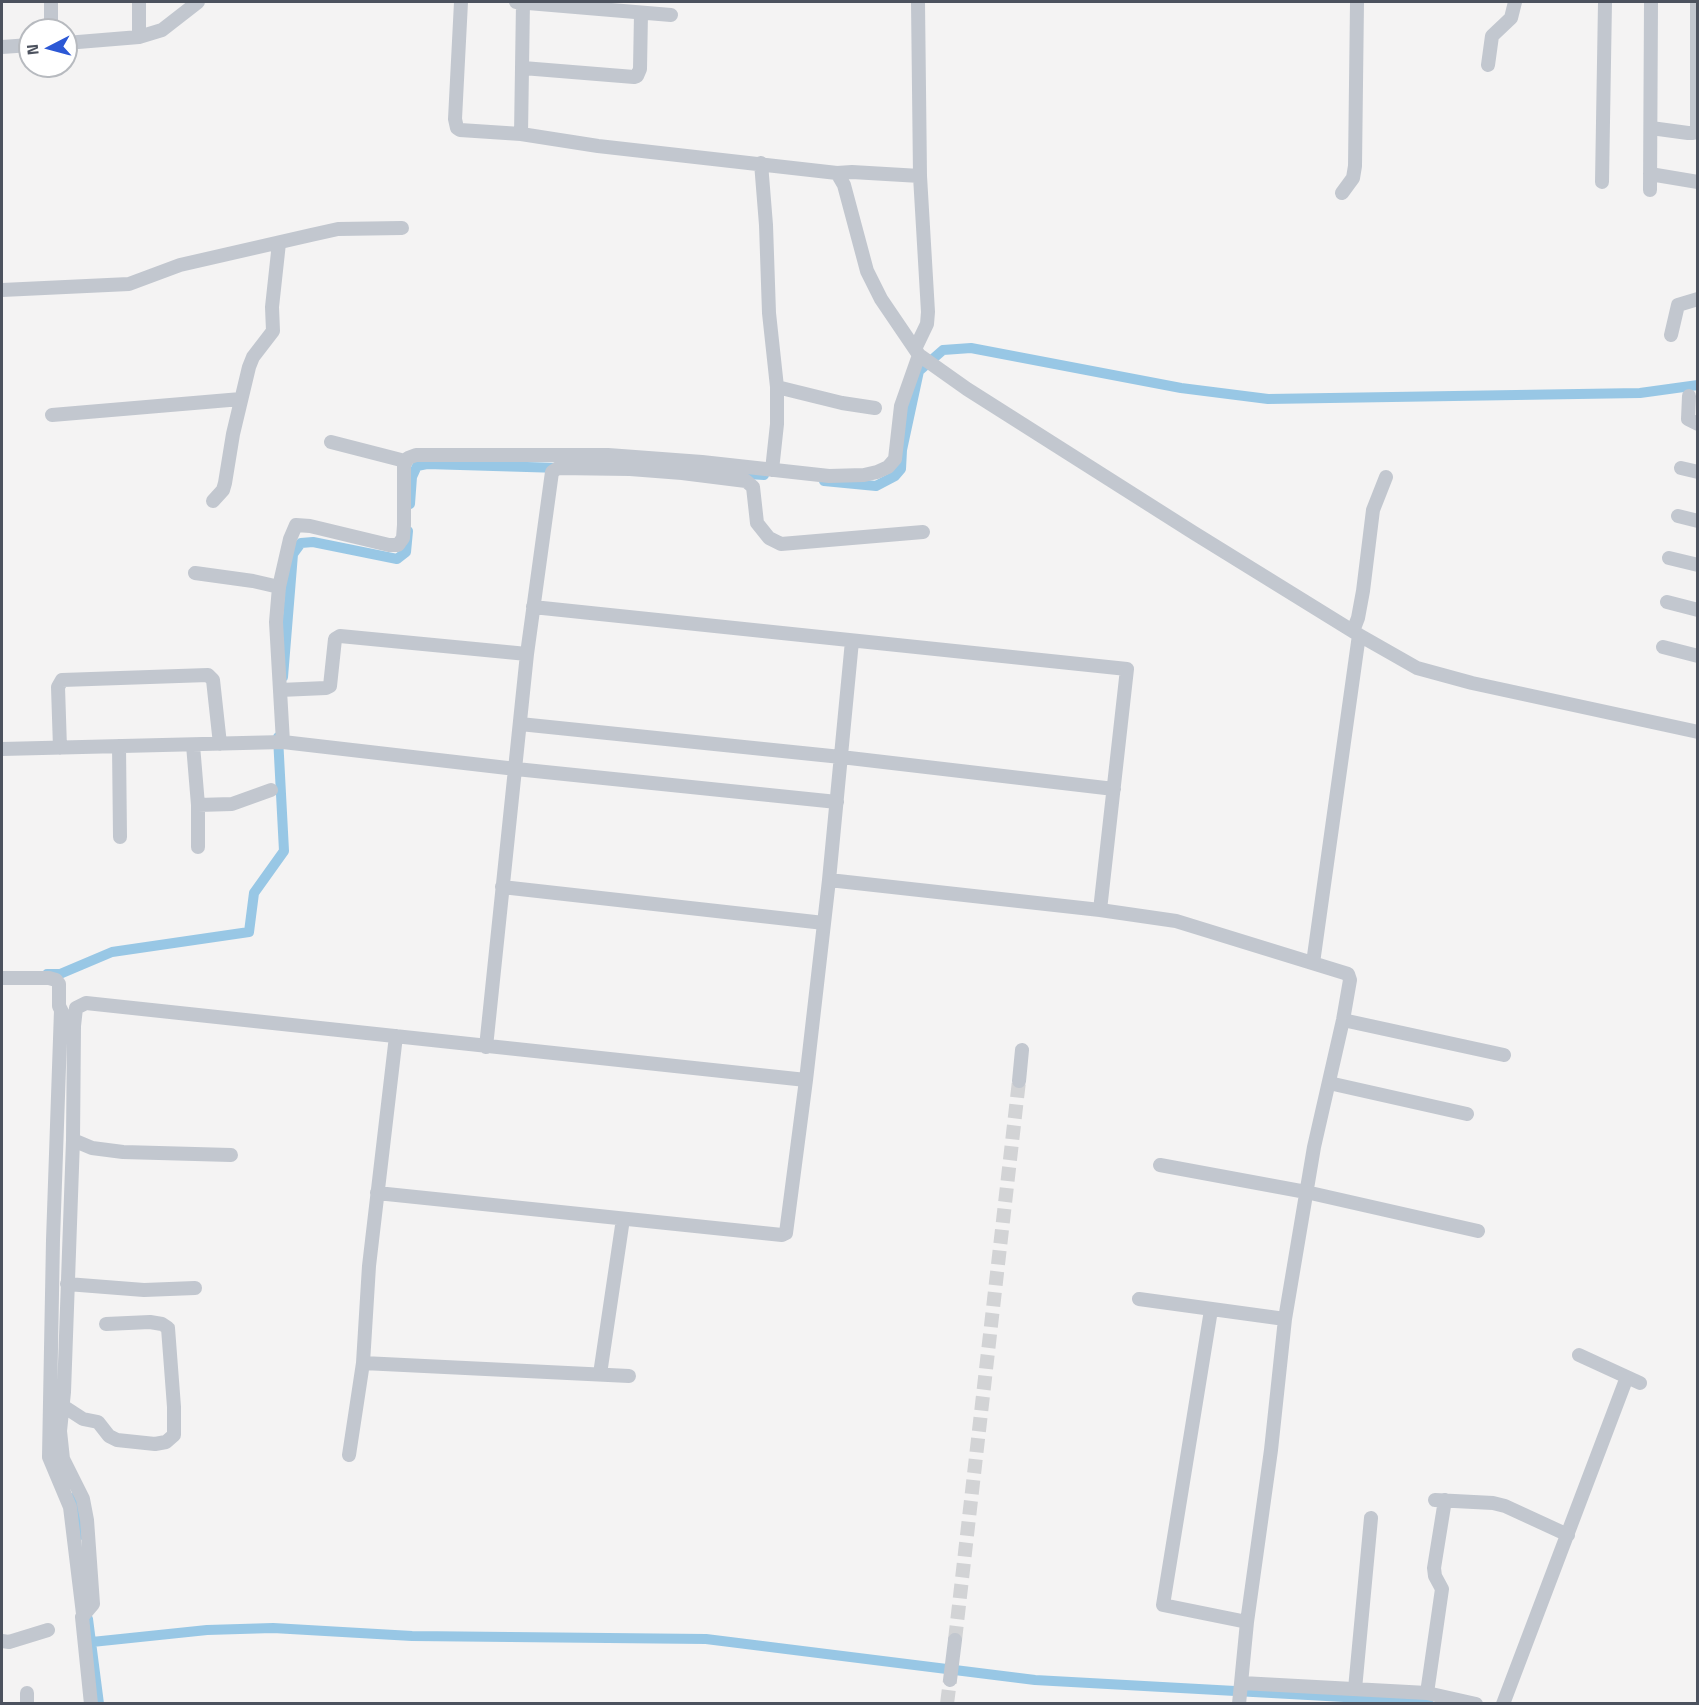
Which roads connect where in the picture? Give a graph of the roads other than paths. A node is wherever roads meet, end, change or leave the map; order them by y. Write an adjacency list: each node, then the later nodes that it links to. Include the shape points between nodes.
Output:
1 (51, 2): 15 (street)
2 (139, 2): 16 (street)
3 (198, 2): 16 (street, via 162,30)
4 (462, 2): 23 (street, via 457,128)
5 (516, 2): 6 (street)
6 (523, 2): 13 (street); 21 (street)
7 (918, 2): 27 (street)
8 (1357, 2): 31 (street, via 1355,166 1353,178)
9 (1515, 2): 20 (street, via 1511,18 1492,36)
10 (1605, 2): 28 (street)
11 (1651, 2): 22 (street)
12 (1697, 2): 22 (street, via 1697,129 1688,133)
13 (641, 13): 14 (street); 21 (street, via 638,76)
14 (671, 15)
15 (51, 18)
16 (140, 36): 17 (street)
17 (78, 42)
18 (18, 46): 19 (street)
19 (2, 47)
20 (1488, 65)
21 (523, 68): 23 (street)
22 (1651, 128): 26 (street)
23 (521, 134): 24 (street)
24 (761, 163): 25 (street); 38 (street)
25 (837, 173): 27 (street); 37 (street, via 844,185 867,271 881,299)
26 (1650, 174): 29 (street); 30 (street)
27 (920, 176): 37 (street, via 928,312)
28 (1602, 182)
29 (1698, 182)
30 (1650, 190)
31 (1342, 193)
32 (402, 228): 33 (street, via 338,229)
33 (279, 243): 34 (street, via 180,264 129,284); 40 (street, via 273,331 253,357)
34 (2, 290)
35 (1698, 298): 36 (street, via 1678,305)
36 (1671, 335)
37 (922, 357): 47 (street, via 901,406 893,464 864,475); 61 (street)
38 (777, 387): 41 (street); 47 (street)
39 (1689, 396): 43 (street, via 1688,419)
40 (242, 399): 42 (street); 50 (street, via 225,483)
41 (875, 408)
42 (52, 415)
43 (1698, 424)
44 (330, 442): 45 (street)
45 (405, 461): 47 (street, via 424,455 608,455); 57 (street, via 403,538 398,545 296,525)
46 (1681, 468): 48 (street)
47 (772, 470)
48 (1698, 472)
49 (1386, 477): 61 (street, via 1373,510)
50 (213, 501)
51 (1678, 516): 52 (street)
52 (1698, 521)
53 (923, 532): 59 (street, via 781,544 769,538 757,524 753,487 746,481 671,472 558,468 552,472 549,484)
54 (1669, 558): 55 (street)
55 (1698, 565)
56 (195, 573): 57 (street)
57 (279, 587): 66 (street, via 276,622)
58 (1667, 602): 60 (street)
59 (533, 607): 62 (street); 64 (street)
60 (1698, 610)
61 (1356, 633): 68 (street, via 1433,674); 87 (street)
62 (852, 641): 75 (street); 77 (street, via 1127,669)
63 (1663, 647): 65 (street)
64 (527, 654): 66 (street, via 340,636 335,639 330,686); 67 (street)
65 (1698, 656)
66 (280, 690): 69 (street)
67 (520, 724): 75 (street); 76 (street)
68 (1698, 732)
69 (279, 742): 70 (street); 76 (street)
70 (220, 744): 71 (street); 73 (street, via 213,680 208,675 62,680 58,687)
71 (193, 745): 72 (street); 80 (street)
72 (119, 746): 73 (street); 81 (street)
73 (60, 748): 74 (street)
74 (2, 749)
75 (841, 757): 77 (street); 79 (street)
76 (516, 769): 79 (street); 84 (street)
77 (1114, 789): 85 (street)
78 (271, 790): 80 (street, via 232,804)
79 (837, 802): 83 (street)
80 (198, 805): 82 (street)
81 (120, 837)
82 (198, 847)
83 (829, 880): 85 (street); 86 (street)
84 (502, 887): 86 (street); 93 (street)
85 (1100, 910): 87 (street, via 1176,921)
86 (824, 923): 96 (street)
87 (1313, 963): 90 (street, via 1348,974)
88 (2, 978): 89 (street, via 56,980)
89 (61, 1012): 91 (street); 123 (street, via 49,1457 70,1507)
90 (1343, 1020): 95 (street); 98 (street)
91 (73, 1026): 92 (street, via 76,1008 86,1003); 100 (street)
92 (396, 1036): 93 (street); 104 (street)
93 (486, 1047): 96 (street)
94 (1022, 1050): 97 (street)
95 (1504, 1055)
96 (806, 1080): 105 (street, via 786,1233)
97 (1019, 1081)
98 (1329, 1083): 99 (street); 103 (street)
99 (1467, 1114)
100 (73, 1140): 101 (street, via 92,1148 123,1152); 107 (street)
101 (231, 1155)
102 (1160, 1165): 103 (street)
103 (1306, 1192): 106 (street); 111 (street)
104 (377, 1193): 105 (street); 114 (street)
105 (623, 1219): 115 (street)
106 (1478, 1231)
107 (67, 1284): 108 (street, via 144,1290); 119 (street)
108 (195, 1288)
109 (1139, 1299): 110 (street)
110 (1211, 1310): 111 (street); 124 (street, via 1163,1605)
111 (1285, 1319): 124 (street)
112 (106, 1324): 119 (street, via 150,1322 168,1328 174,1435 155,1444 117,1440 98,1422 83,1419)
113 (1579, 1356): 117 (street)
114 (363, 1363): 115 (street); 120 (street)
115 (600, 1374): 116 (street)
116 (629, 1376)
117 (1627, 1377): 118 (street); 122 (street)
118 (1640, 1383)
119 (63, 1406): 123 (street, via 61,1448 85,1509 92,1567)
120 (349, 1455)
121 (1371, 1518): 129 (street)
122 (1568, 1534): 131 (street, via 1505,1506 1440,1500 1434,1568 1442,1589); 134 (street)
123 (86, 1612): 132 (street)
124 (1247, 1622): 130 (street)
125 (48, 1630): 127 (street)
126 (955, 1640): 128 (street)
127 (2, 1641)
128 (951, 1676)
129 (1355, 1689): 130 (street); 131 (street)
130 (1241, 1692)
131 (1427, 1693): 133 (street)
132 (91, 1704)
133 (1476, 1704)
134 (1503, 1704)

